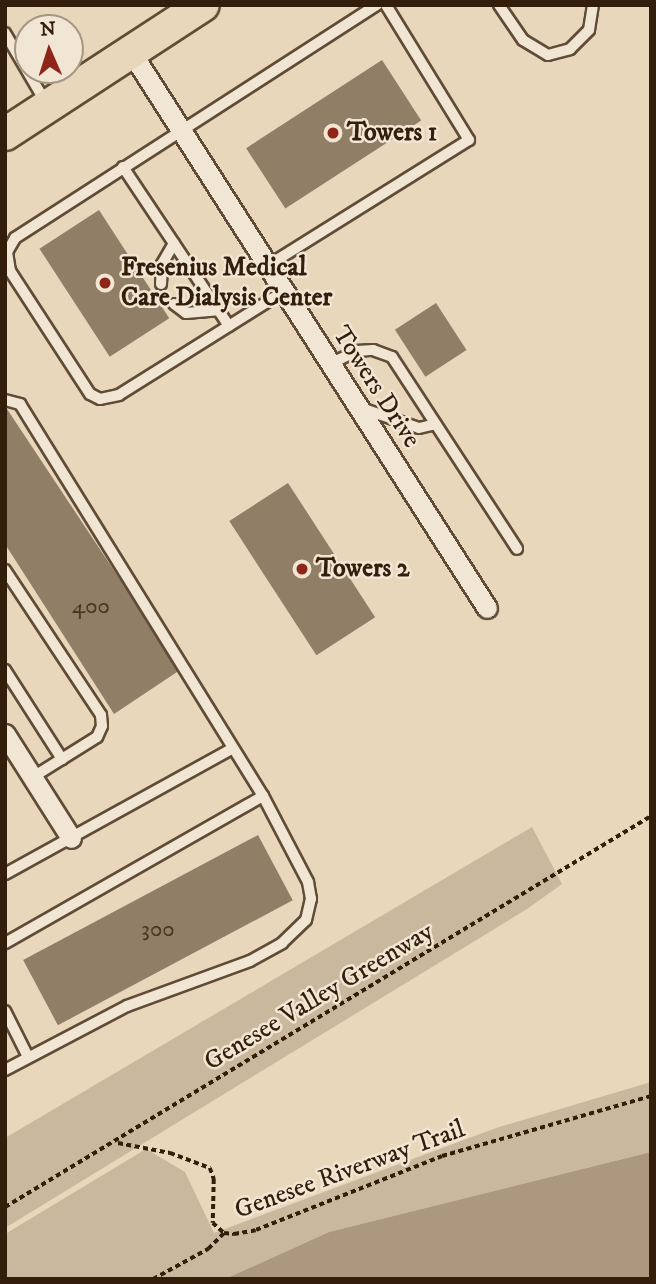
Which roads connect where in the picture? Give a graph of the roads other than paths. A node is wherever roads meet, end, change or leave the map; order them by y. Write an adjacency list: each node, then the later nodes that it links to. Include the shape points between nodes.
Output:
1 (203, 5): 7 (main road)
2 (377, 5): 9 (lane)
3 (386, 5): 13 (lane, via 469,140)
4 (499, 5): 5 (lane, via 523,40 548,55 570,50 589,30)
5 (593, 5)
6 (5, 33): 8 (lane)
7 (131, 52): 8 (main road); 9 (street, Towers Drive)
8 (48, 106): 10 (main road)
9 (180, 130): 11 (lane); 13 (street, Towers Drive)
10 (5, 134)
11 (124, 167): 12 (lane); 18 (lane, via 15,238 7,252 10,271 90,394 100,399 119,395)
12 (174, 243): 14 (lane, via 162,264); 17 (lane)
13 (267, 266): 15 (street, Towers Drive)
14 (161, 284)
15 (283, 292): 18 (lane); 19 (street, Towers Drive)
16 (174, 304): 17 (lane, via 186,313)
17 (218, 310): 18 (lane)
18 (229, 326)
19 (330, 365): 21 (street, Towers Drive); 22 (lane, via 357,351 373,350 392,357)
20 (5, 400): 28 (lane, via 20,404)
21 (358, 407): 22 (lane, via 419,428); 25 (street, Towers Drive)
22 (436, 424): 23 (lane)
23 (517, 549)
24 (5, 570): 29 (lane, via 101,715 97,737)
25 (487, 608)
26 (5, 670): 29 (lane)
27 (7, 741): 30 (street)
28 (233, 748): 31 (lane); 32 (lane)
29 (62, 759): 30 (lane)
30 (33, 777): 32 (street)
31 (263, 796): 34 (lane); 36 (lane, via 309,882 306,920 282,943 250,961 127,1006)
32 (71, 838): 33 (lane)
33 (5, 874)
34 (5, 943)
35 (5, 1011): 36 (lane)
36 (28, 1057): 37 (lane)
37 (5, 1070)

